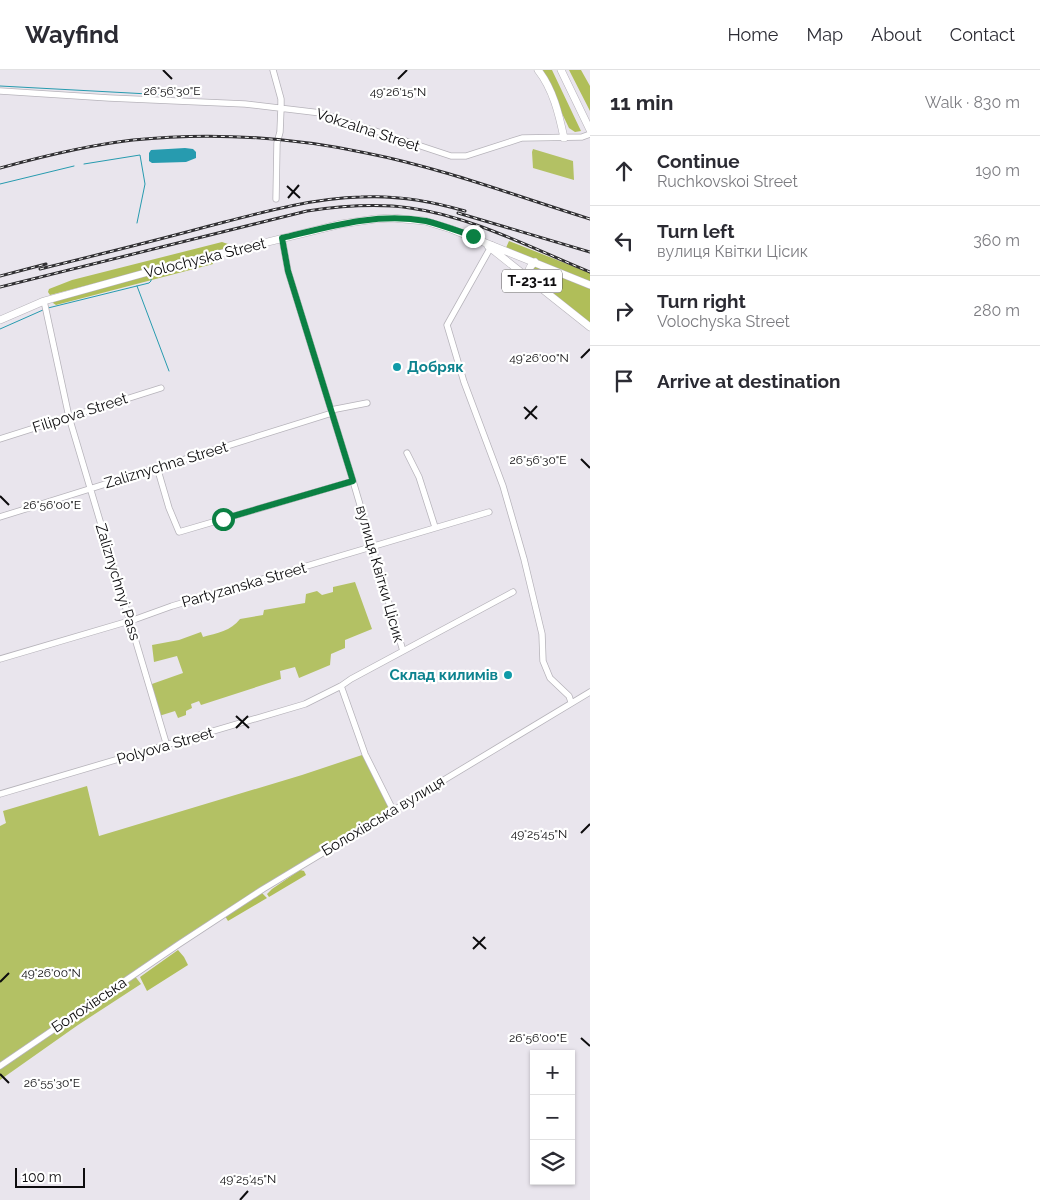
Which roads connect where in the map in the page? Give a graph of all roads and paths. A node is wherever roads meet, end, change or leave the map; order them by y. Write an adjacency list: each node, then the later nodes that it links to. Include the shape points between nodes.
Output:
1 (273, 70): 5 (street)
2 (538, 70): 8 (main road, via 554,101)
3 (561, 70): 6 (main road)
4 (0, 91): 5 (street, Vokzalna Street)
5 (281, 108): 8 (street, Vokzalna Street, via 321,113 451,156 472,154 522,138); 10 (street)
6 (590, 132): 7 (street, Vokzalna Street)
7 (582, 136): 8 (street, Vokzalna Street); 9 (street, Vokzalna Street)
8 (564, 138)
9 (590, 139)
10 (276, 199)
11 (282, 238): 12 (main road, Volochyska Street / Т-23-11, via 341,224 392,218 426,221 473,236); 16 (main road, Volochyska Street / Т-23-11); 21 (street, вулиця Квітки Цісик, via 288,271)
12 (492, 246): 13 (main road, Т-23-11); 14 (main road, Т-23-11); 38 (street, via 448,324 464,382 503,486 522,550 542,634 543,661 550,678)
13 (535, 262): 14 (main road, via 528,271); 15 (main road, Т-23-11)
14 (529, 278): 18 (main road, Т-23-11)
15 (590, 285)
16 (44, 301): 17 (main road, Volochyska Street / Т-23-11); 22 (street, Zaliznychnyi Pass)
17 (0, 320)
18 (590, 327)
19 (161, 388): 22 (street, Filipova Street)
20 (367, 403): 21 (street, Zaliznychna Street)
21 (331, 412): 25 (street, Zaliznychna Street); 26 (street, вулиця Квітки Цісик)
22 (69, 417): 23 (street, Filipova Street); 27 (street, Zaliznychnyi Pass)
23 (0, 439)
24 (407, 453): 30 (street, via 419,477)
25 (157, 467): 26 (street, via 179,532); 27 (street, Zaliznychna Street)
26 (353, 481): 31 (street, вулиця Квітки Цісик)
27 (89, 488): 29 (street, Zaliznychna Street); 33 (street, Zaliznychnyi Pass)
28 (489, 512): 30 (street, Partyzanska Street)
29 (0, 517)
30 (435, 527): 31 (street, Partyzanska Street)
31 (372, 547): 33 (street, Partyzanska Street); 34 (street, вулиця Квітки Цісик)
32 (513, 592): 34 (street, Polyova Street)
33 (131, 621): 35 (street, Partyzanska Street); 39 (street, Zaliznychnyi Pass)
34 (403, 651): 36 (street, Polyova Street)
35 (0, 659)
36 (341, 686): 39 (street, Polyova Street, via 305,704); 41 (street, via 365,754)
37 (590, 692): 38 (street, Болохівська вулиця)
38 (571, 702): 41 (street, Болохівська вулиця)
39 (167, 746): 40 (street, Polyova Street)
40 (0, 794)
41 (393, 810): 42 (street, Болохівська вулиця)
42 (179, 944): 43 (street, Болохівська)
43 (0, 1066)

